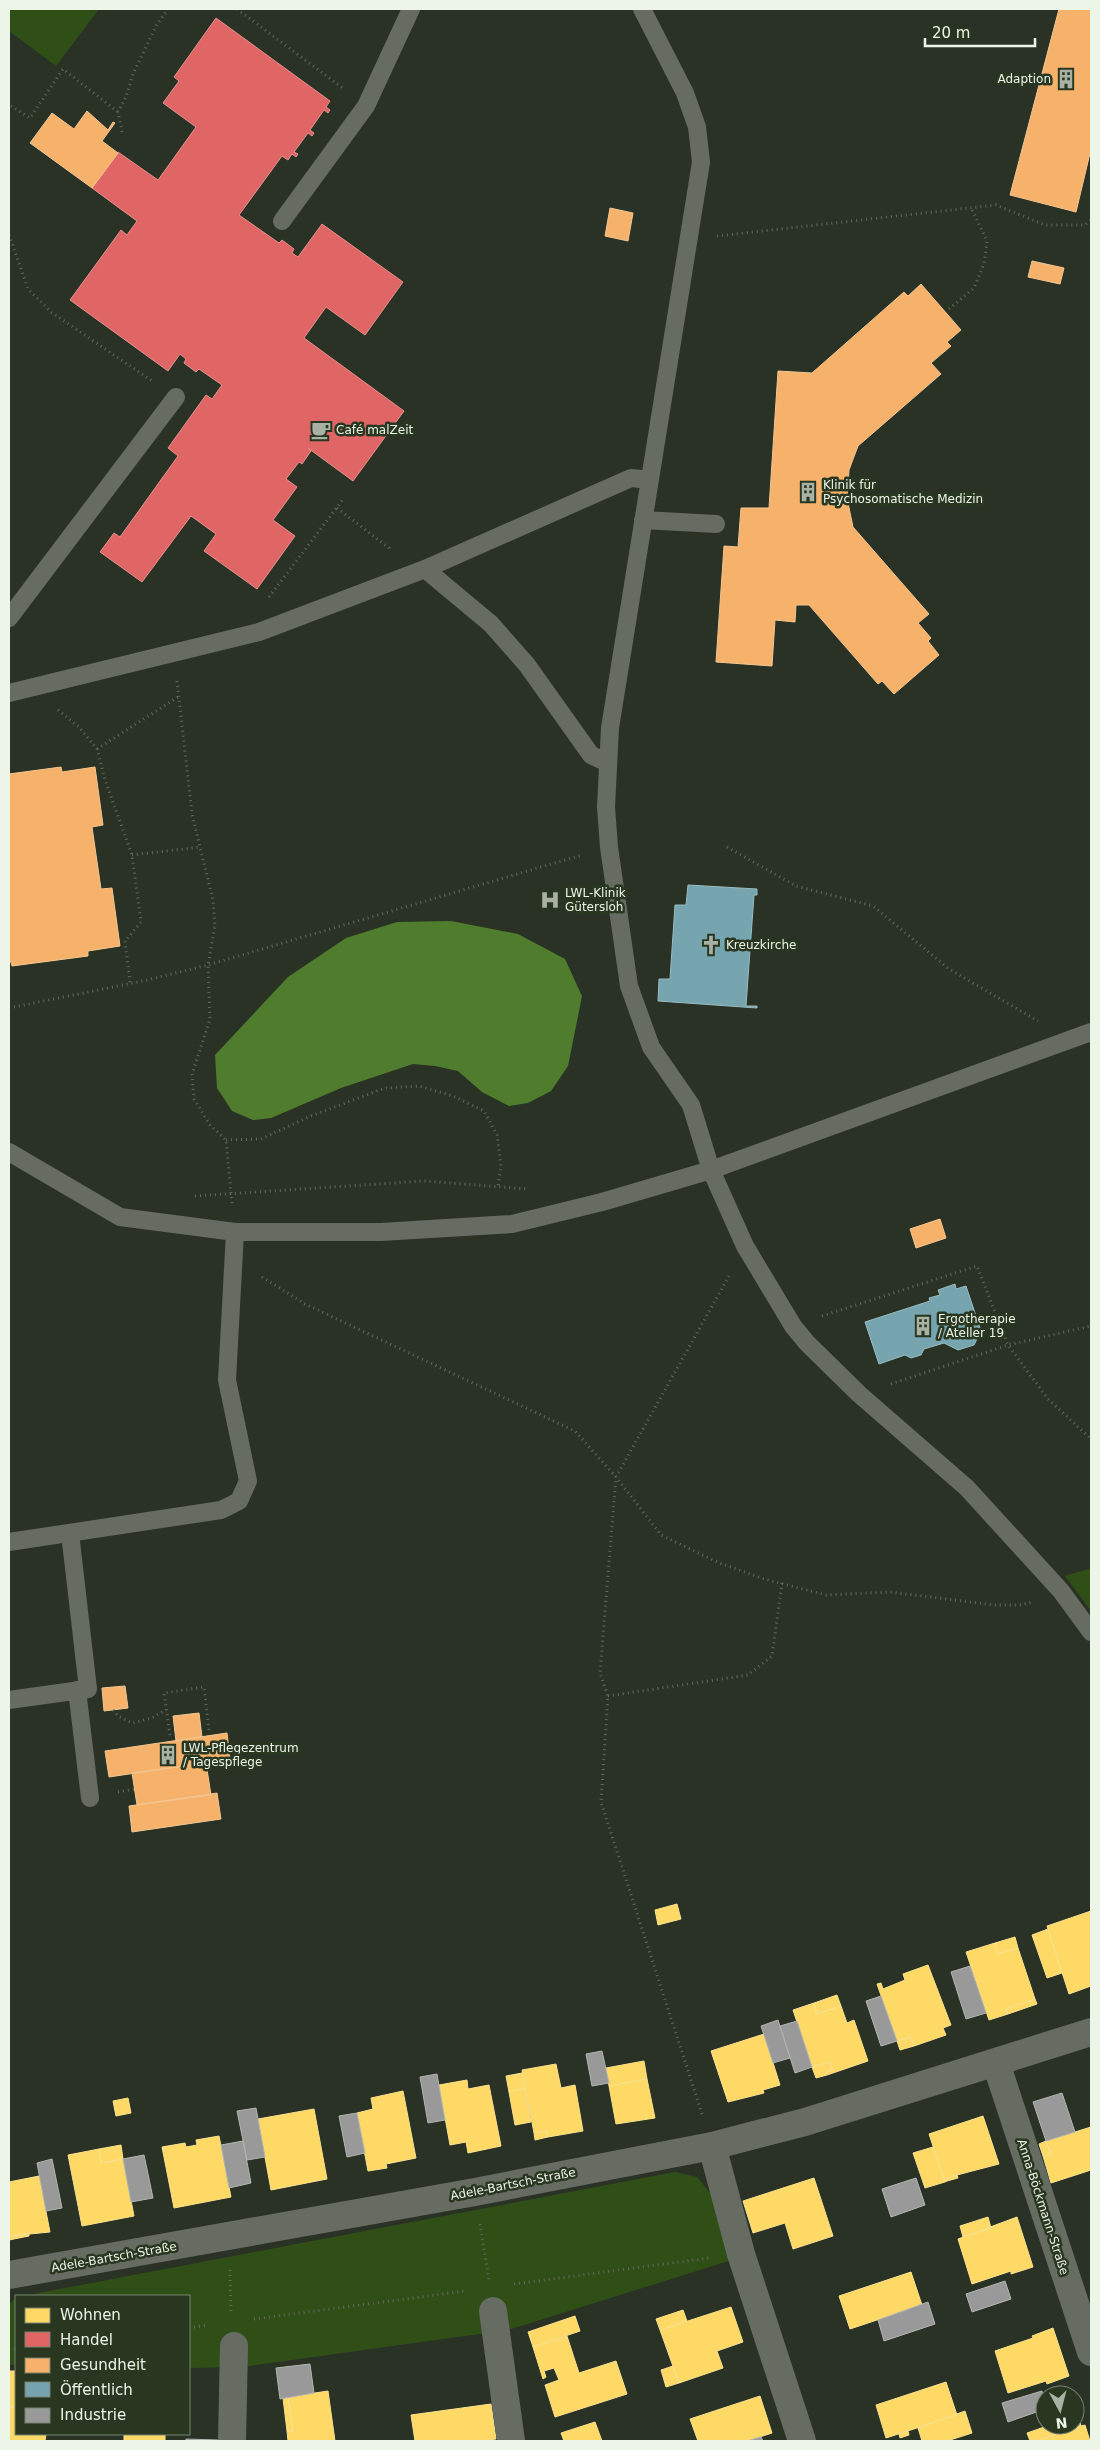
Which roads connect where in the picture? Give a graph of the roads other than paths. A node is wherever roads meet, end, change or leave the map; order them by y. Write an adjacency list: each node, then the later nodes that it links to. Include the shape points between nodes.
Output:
1 (411, 9): 3 (lane, via 366,106)
2 (642, 9): 5 (lane, via 685,93 697,127 701,162)
3 (282, 221)
4 (176, 397): 9 (lane)
5 (650, 480): 6 (lane); 8 (lane, via 631,478)
6 (643, 520): 7 (lane); 11 (lane, via 610,728)
7 (716, 524)
8 (425, 569): 10 (lane, via 248,634); 11 (lane, via 491,624 527,665 591,756)
9 (9, 618)
10 (9, 693)
11 (608, 763): 14 (lane, via 606,807 609,847 629,986 651,1047 691,1105)
12 (1091, 1032): 14 (lane)
13 (9, 1152): 15 (lane, via 120,1217)
14 (711, 1170): 15 (lane, via 512,1224 381,1232); 18 (lane, via 746,1246 807,1343 859,1394 967,1488 1061,1591)
15 (235, 1232): 16 (lane, via 227,1380 248,1481 239,1501 221,1510)
16 (70, 1533): 17 (lane); 19 (lane, via 88,1689)
17 (9, 1542)
18 (1091, 1632)
19 (76, 1690): 20 (lane); 21 (lane)
20 (9, 1700)
21 (90, 1798)
22 (1091, 2032): 23 (street)
23 (996, 2063): 24 (street, via 805,2122); 28 (street, Anna-Böckmann-Straße)
24 (712, 2146): 25 (street, Adele-Bartsch-Straße); 31 (street, via 741,2254)
25 (9, 2275)
26 (493, 2311): 30 (street)
27 (234, 2346): 29 (street)
28 (1091, 2352)
29 (232, 2441)
30 (511, 2441)
31 (802, 2441)

